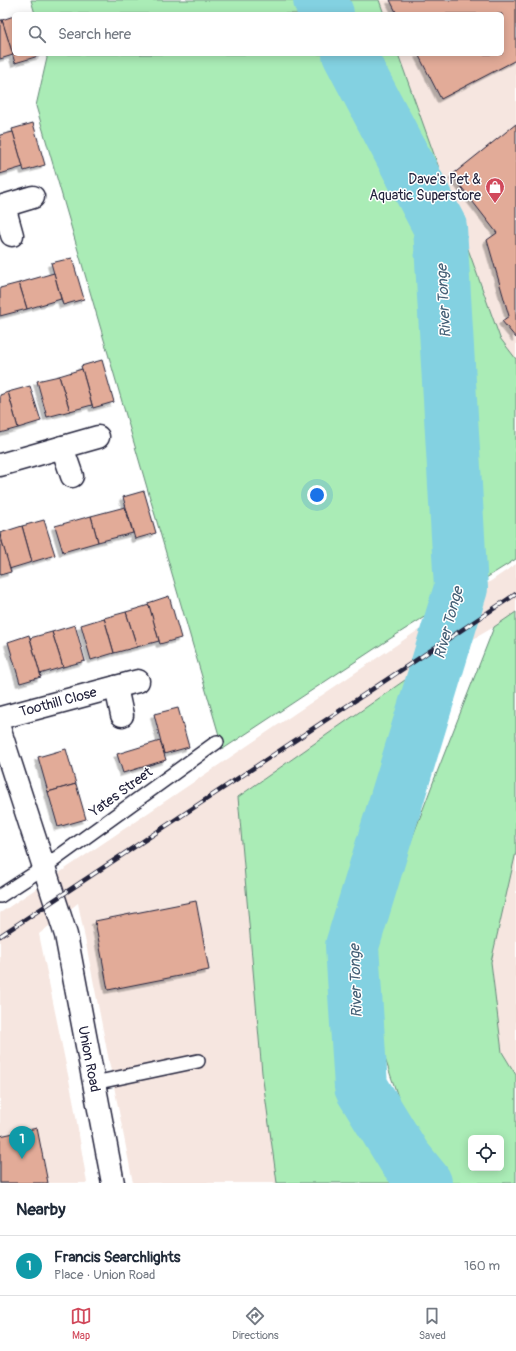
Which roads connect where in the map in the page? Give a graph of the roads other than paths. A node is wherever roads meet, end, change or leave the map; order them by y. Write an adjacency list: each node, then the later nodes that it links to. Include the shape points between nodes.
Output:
1 (33, 197): 2 (street)
2 (2, 206): 3 (street)
3 (12, 235)
4 (98, 437): 5 (street)
5 (62, 447): 6 (street); 7 (street)
6 (0, 465)
7 (72, 476)
8 (138, 681): 9 (street, Toothill Close)
9 (116, 686): 10 (street, Toothill Close); 11 (street, Toothill Close)
10 (122, 715)
11 (0, 718)
12 (0, 731): 14 (street)
13 (217, 742): 14 (lane, Yates Street)
14 (43, 868): 15 (lane, Yates Street); 17 (street, Union Road, via 66,935)
15 (0, 896)
16 (198, 1061): 17 (lane)
17 (94, 1083): 18 (street, Union Road)
18 (113, 1183)

